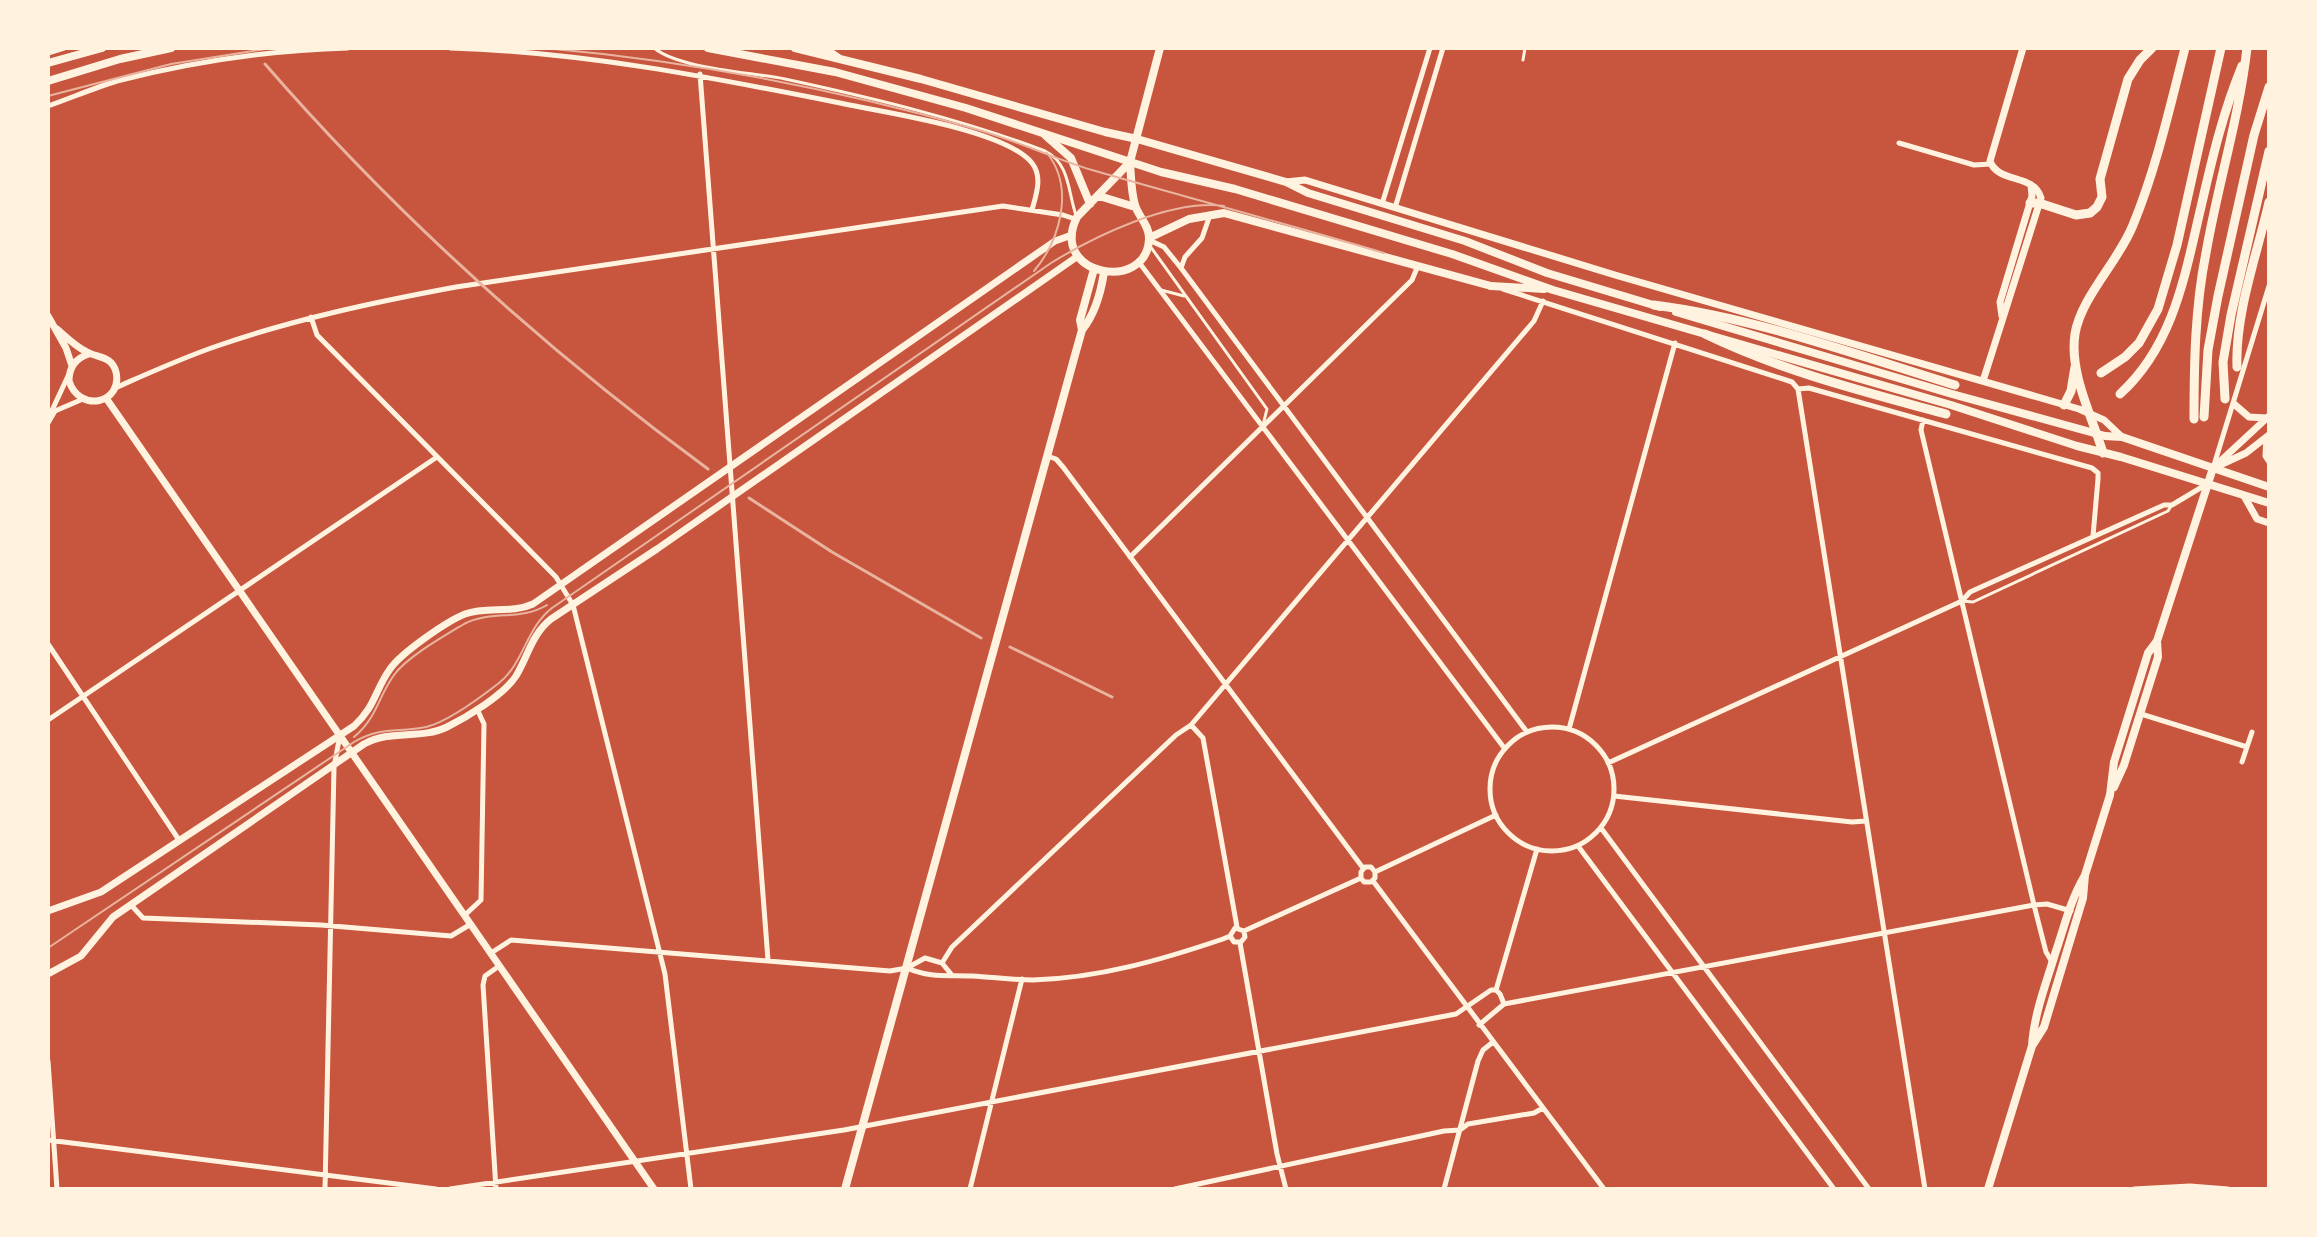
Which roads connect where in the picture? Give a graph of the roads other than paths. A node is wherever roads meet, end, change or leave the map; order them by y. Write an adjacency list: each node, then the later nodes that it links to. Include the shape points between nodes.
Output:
1 (64, 48): 19 (street)
2 (102, 48): 22 (main road)
3 (171, 48): 24 (main road)
4 (348, 48): 26 (street, via 233,58 154,73)
5 (450, 48): 23 (street)
6 (654, 48): 43 (lane, via 675,60 776,77 953,120 1045,151 1066,175)
7 (708, 48): 27 (main road, via 835,72)
8 (795, 48): 20 (main road)
9 (824, 48): 20 (main road)
10 (1160, 48): 28 (main road)
11 (1430, 48): 38 (street)
12 (1443, 48): 40 (street)
13 (1525, 48): 21 (lane)
14 (2023, 48): 32 (street)
15 (2152, 48): 36 (highway, via 2128,79 2097,207 2076,215)
16 (2185, 48): 69 (highway, via 2133,225 2075,331)
17 (2221, 48): 72 (highway, via 2158,309 2139,343)
18 (2248, 48): 25 (highway, via 2239,111 2205,255 2194,377 2199,418 2232,233); 78 (highway, via 2225,111 2174,311 2151,360)
19 (48, 53)
20 (837, 54): 28 (main road)
21 (1523, 60)
22 (48, 63)
23 (700, 74): 41 (street, via 892,111 1007,145 1031,161 1038,174); 46 (street)
24 (48, 81)
25 (2269, 87)
26 (48, 106)
27 (1045, 135): 31 (main road); 37 (main road, via 1071,158)
28 (1137, 139): 31 (main road); 33 (main road)
29 (1899, 143): 32 (street, via 1974,165)
30 (2269, 151): 81 (highway, via 2223,362)
31 (1130, 162): 34 (main road); 39 (main road); 58 (main road, via 1452,254)
32 (1991, 164): 36 (street, via 1997,172 2031,185 2041,194)
33 (1286, 182): 38 (street, via 1305,180); 61 (main road)
34 (1099, 196): 37 (main road); 39 (main road)
35 (2269, 202): 71 (highway, via 2240,321)
36 (2035, 203): 74 (street)
37 (1090, 204): 43 (main road)
38 (1382, 204): 40 (street)
39 (1135, 207): 45 (main road)
40 (1395, 208): 74 (street)
41 (1032, 210): 43 (street); 46 (street, via 1003,206)
42 (1210, 214): 45 (main road); 49 (street, via 1195,248); 52 (main road, via 1246,218)
43 (1076, 218): 44 (main road)
44 (1072, 235): 47 (main road); 98 (street, via 1055,241)
45 (1149, 240): 48 (street); 50 (main road); 59 (lane)
46 (713, 249): 63 (street, via 456,287); 98 (street)
47 (1078, 256): 53 (main road); 102 (street)
48 (1172, 256): 49 (street); 51 (street)
49 (1185, 257): 51 (street)
50 (1138, 261): 54 (main road, via 1121,272); 57 (street)
51 (1181, 268): 83 (street)
52 (1417, 268): 55 (main road); 83 (street, via 1412,280)
53 (1094, 269): 54 (main road); 65 (main road)
54 (1104, 272): 65 (main road)
55 (1491, 286): 58 (main road); 60 (street)
56 (2269, 286): 81 (street)
57 (1161, 290): 59 (lane); 90 (street)
58 (1553, 290): 66 (main road)
59 (1184, 296): 84 (lane)
60 (1543, 301): 67 (street); 106 (street, via 1534,321)
61 (1654, 305): 75 (highway, via 1796,336); 91 (main road)
62 (48, 316): 64 (street)
63 (311, 317): 76 (street, via 217,346); 96 (street, via 317,335)
64 (57, 329): 68 (street); 70 (street)
65 (1082, 330): 95 (main road)
66 (1705, 334): 86 (highway, via 1846,387); 94 (main road)
67 (1675, 343): 77 (street, via 1792,382); 125 (street)
68 (89, 354): 70 (street); 76 (street, via 114,366)
69 (2075, 363): 82 (highway); 85 (highway)
70 (72, 366): 73 (street)
71 (2237, 367)
72 (2101, 373)
73 (69, 376): 80 (street, via 74,392); 89 (street)
74 (1983, 381): 82 (street)
75 (1955, 385)
76 (114, 388): 79 (street)
77 (1798, 389): 88 (street); 117 (street)
78 (2120, 394)
79 (106, 398): 80 (street); 112 (street)
80 (83, 399): 89 (street, via 55,411)
81 (2229, 402): 87 (street, via 2249,417); 99 (street)
82 (2064, 405): 85 (street)
83 (1284, 407): 84 (lane); 90 (street); 106 (street)
84 (1267, 409): 90 (lane)
85 (2090, 413): 91 (highway); 93 (street)
86 (1946, 414)
87 (2268, 417): 99 (street)
88 (1923, 420): 108 (street, via 2092,468 2098,473); 113 (street, via 1921,430)
89 (48, 421)
90 (1263, 428): 109 (street); 110 (street)
91 (2097, 433): 93 (main road); 94 (highway)
92 (2268, 436): 97 (street); 99 (street)
93 (2122, 437): 99 (main road)
94 (2103, 453): 100 (main road)
95 (1047, 456): 110 (street, via 1056,459); 168 (main road)
96 (437, 457): 111 (street); 112 (street)
97 (2269, 462)
98 (731, 468): 102 (street); 111 (street)
99 (2213, 468): 100 (main road); 101 (main road)
100 (2207, 484): 103 (main road); 105 (street); 115 (main road)
101 (2269, 487)
102 (733, 495): 114 (street); 164 (street)
103 (2244, 496): 104 (main road); 107 (street, via 2257,519)
104 (2269, 503)
105 (2172, 505): 108 (street); 113 (lane, via 2165,513 1973,602)
106 (1368, 519): 109 (street); 126 (street)
107 (2269, 523)
108 (2093, 537): 113 (street, via 1970,592)
109 (1348, 542): 118 (street); 130 (street)
110 (1130, 557): 118 (street)
111 (561, 584): 114 (street); 128 (street, via 518,610 465,614 408,652 388,672 368,712)
112 (239, 591): 120 (street); 128 (street)
113 (1962, 601): 117 (street); 149 (street)
114 (573, 605): 121 (street, via 543,626 511,683); 161 (street)
115 (2157, 641): 119 (main road); 122 (main road, via 2158,657)
116 (48, 644): 120 (street)
117 (1840, 657): 133 (street); 138 (street)
118 (1225, 685): 124 (street); 143 (street)
119 (2136, 692): 122 (main road); 135 (main road, via 2114,762)
120 (83, 696): 123 (street); 140 (street)
121 (476, 709): 131 (street, via 438,731 375,738); 152 (street, via 484,724 481,900)
122 (2140, 713): 129 (street); 135 (main road)
123 (48, 720)
124 (1191, 725): 156 (street, via 1203,738); 166 (street, via 996,904)
125 (1569, 729): 126 (street); 133 (street, via 1591,741)
126 (1527, 732): 130 (street)
127 (2252, 732): 129 (street)
128 (340, 735): 131 (street); 134 (street); 140 (street)
129 (2247, 747): 132 (street)
130 (1505, 749): 137 (street, via 1492,776)
131 (352, 753): 134 (street); 152 (street)
132 (2242, 762)
133 (1608, 763): 136 (street)
134 (334, 767): 148 (street); 155 (street)
135 (2110, 795): 145 (main road)
136 (1614, 796): 138 (street); 139 (street)
137 (1496, 815): 142 (street, via 1505,830); 144 (street)
138 (1866, 821): 158 (street)
139 (1601, 828): 141 (street); 169 (street)
140 (180, 841): 151 (street, via 101,892)
141 (1578, 846): 142 (street); 171 (street)
142 (1537, 849): 174 (street)
143 (1363, 868): 144 (street); 146 (street)
144 (1375, 872): 147 (street)
145 (2085, 875): 150 (main road); 153 (main road)
146 (1361, 878): 147 (street); 157 (street)
147 (1373, 881): 176 (street)
148 (131, 905): 155 (street, via 143,918); 170 (street, via 113,917 81,956)
149 (2034, 905): 150 (street); 158 (street); 165 (street)
150 (2069, 909): 153 (street); 165 (main road)
151 (48, 911)
152 (465, 915): 154 (street)
153 (2077, 917): 163 (main road)
154 (471, 924): 155 (street, via 451,936); 162 (street)
155 (332, 927): 190 (street)
156 (1237, 927): 157 (street); 159 (street)
157 (1244, 931): 160 (street)
158 (1884, 934): 169 (street); 206 (street)
159 (1230, 936): 160 (street); 173 (street, via 1155,962 1089,975)
160 (1240, 943): 180 (street)
161 (661, 952): 162 (street, via 511,940); 164 (street); 187 (street)
162 (491, 953): 167 (street)
163 (2065, 959): 165 (street); 179 (main road, via 2044,1027)
164 (768, 960): 168 (street)
165 (2053, 962): 179 (main road)
166 (942, 963): 168 (street, via 925,958); 172 (street)
167 (499, 965): 188 (street); 191 (street, via 485,976 483,985)
168 (907, 968): 172 (street, via 933,977); 184 (main road)
169 (1704, 968): 171 (street); 205 (street)
170 (48, 974)
171 (1674, 974): 175 (street); 204 (street)
172 (951, 975): 173 (street)
173 (1022, 979): 182 (street)
174 (1496, 990): 175 (street); 176 (street)
175 (1504, 1004): 177 (street)
176 (1467, 1008): 177 (street); 180 (street)
177 (1479, 1025): 178 (street)
178 (1493, 1042): 183 (street); 185 (street, via 1478,1061)
179 (2032, 1046): 207 (main road)
180 (1258, 1052): 182 (street); 189 (street)
181 (48, 1061): 186 (street)
182 (991, 1103): 184 (street); 199 (street)
183 (1543, 1108): 185 (street); 203 (street)
184 (862, 1127): 187 (street); 198 (main road)
185 (1460, 1130): 189 (street); 202 (street)
186 (51, 1140): 190 (street); 192 (street)
187 (687, 1153): 188 (street); 197 (street)
188 (635, 1162): 191 (street); 196 (street)
189 (1280, 1166): 200 (street); 201 (street)
190 (326, 1175): 193 (street); 194 (street)
191 (496, 1186): 195 (street)
192 (57, 1189)
193 (325, 1189)
194 (436, 1189)
195 (450, 1189)
196 (654, 1189)
197 (691, 1189)
198 (845, 1189)
199 (970, 1189)
200 (1175, 1189)
201 (1286, 1189)
202 (1444, 1189)
203 (1604, 1189)
204 (1834, 1189)
205 (1869, 1189)
206 (1925, 1189)
207 (1988, 1189)
208 (2134, 1189): 209 (street)
209 (2228, 1189)

